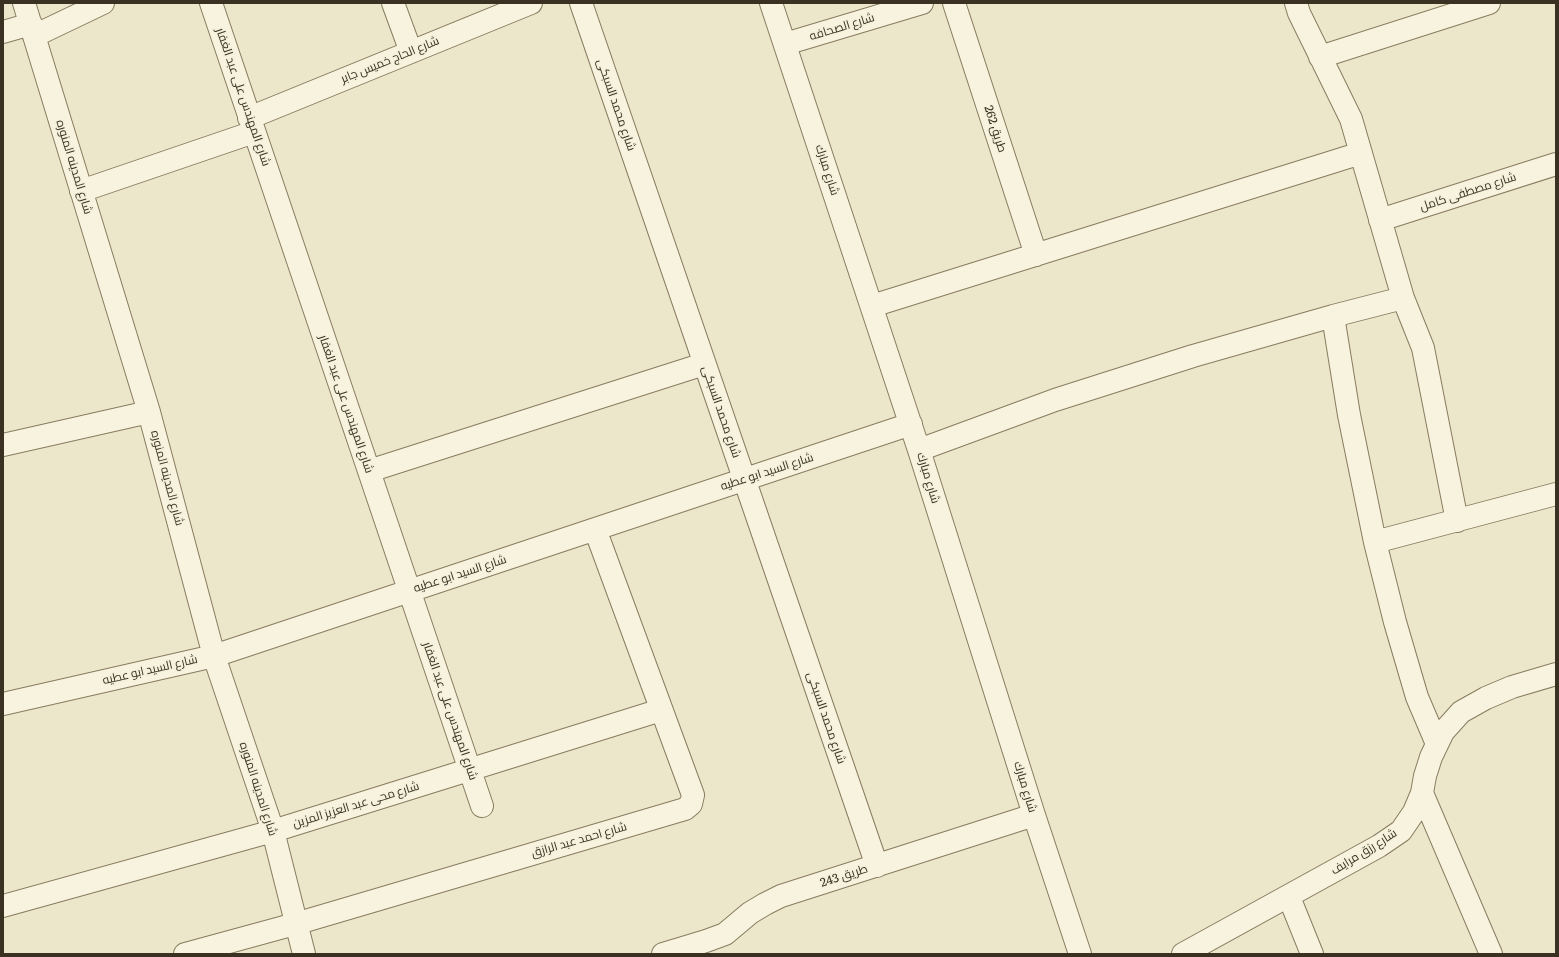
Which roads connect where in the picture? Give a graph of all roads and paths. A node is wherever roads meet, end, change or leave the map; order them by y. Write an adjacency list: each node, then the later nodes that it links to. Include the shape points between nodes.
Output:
1 (24, 3): 12 (street, شارع المدينه المنوره)
2 (103, 3): 12 (street)
3 (211, 3): 17 (street, شارع المهندس على عبد الغفار)
4 (394, 3): 15 (street)
5 (531, 3): 15 (street, شارع الحاج خميس جابر)
6 (581, 3): 26 (street, شارع محمد السبكى)
7 (771, 3): 14 (street, شارع مبارك)
8 (922, 3): 14 (street, شارع الصحافه)
9 (954, 3): 22 (street, طريق 262)
10 (1296, 3): 16 (street)
11 (1489, 3): 16 (street)
12 (32, 30): 13 (street); 20 (street, شارع المدينه المنوره)
13 (3, 32)
14 (785, 44): 24 (street, شارع مبارك)
15 (410, 52): 17 (street, شارع الحاج خميس جابر)
16 (1320, 57): 18 (street, via 1351,119)
17 (252, 125): 20 (street, شارع الحاج خميس جابر); 31 (street, شارع المهندس على عبد الغفار)
18 (1361, 153): 21 (street); 22 (street)
19 (1556, 164): 21 (street, شارع مصطفى كامل)
20 (81, 191): 27 (street, شارع المدينه المنوره)
21 (1380, 220): 23 (street)
22 (1036, 255): 24 (street)
23 (1403, 298): 25 (street); 34 (street, via 1423,348)
24 (872, 306): 28 (street, شارع مبارك)
25 (1333, 316): 30 (street, via 1193,356 1055,400); 36 (street, via 1349,415)
26 (704, 364): 31 (street); 32 (street, شارع محمد السبكى)
27 (149, 412): 29 (street); 38 (street, شارع المدينه المنوره)
28 (911, 424): 30 (street, شارع مبارك); 32 (street, شارع السيد ابو عطيه)
29 (3, 445)
30 (919, 450): 46 (street, شارع مبارك)
31 (369, 470): 37 (street, شارع المهندس على عبد الغفار)
32 (744, 479): 35 (street, شارع السيد ابو عطيه); 48 (street, شارع محمد السبكى)
33 (1556, 494): 34 (street)
34 (1457, 521): 36 (street)
35 (595, 529): 37 (street, شارع السيد ابو عطيه); 41 (street, شارع احمد عبد الرازق)
36 (1375, 542): 42 (street, via 1417,697)
37 (409, 591): 38 (street, شارع السيد ابو عطيه); 43 (street, شارع المهندس على عبد الغفار)
38 (214, 656): 40 (street, شارع السيد ابو عطيه); 47 (street, شارع المدينه المنوره)
39 (1556, 674): 42 (street, شارع رزق مرايف, via 1512,687 1461,712 1443,732)
40 (3, 704)
41 (661, 710): 43 (street, شارع محى عبد العزيز المزين); 51 (street, شارع احمد عبد الرازق, via 692,795 691,804 685,809)
42 (1437, 744): 44 (street, شارع رزق مرايف, via 1425,776)
43 (470, 770): 45 (street, شارع المهندس على عبد الغفار); 47 (street, شارع محى عبد العزيز المزين)
44 (1422, 793): 49 (street, شارع رزق مرايف, via 1414,812 1401,831); 58 (street)
45 (482, 806)
46 (1034, 815): 48 (street, طريق 243); 55 (street, شارع مبارك)
47 (273, 831): 50 (street, شارع محى عبد العزيز المزين); 51 (street, شارع المدينه المنوره)
48 (876, 866): 54 (street, طريق 243, via 781,896 750,913 725,934)
49 (1289, 897): 56 (street, شارع رزق مرايف); 57 (street)
50 (3, 906)
51 (295, 924): 52 (street, شارع احمد عبد الرازق); 53 (street, شارع المدينه المنوره)
52 (185, 954)
53 (304, 954)
54 (663, 954)
55 (1080, 954)
56 (1183, 954)
57 (1312, 954)
58 (1491, 954)

